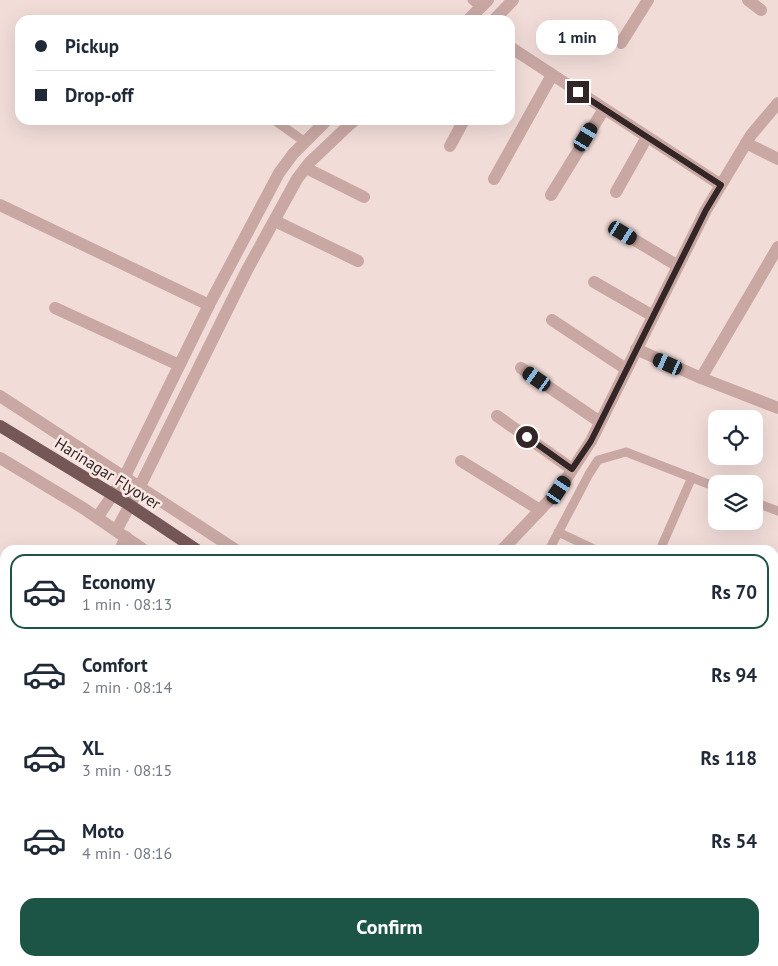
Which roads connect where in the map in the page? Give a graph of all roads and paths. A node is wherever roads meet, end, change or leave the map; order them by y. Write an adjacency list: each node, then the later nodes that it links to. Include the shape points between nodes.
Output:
1 (513, 0): 7 (street)
2 (648, 0): 8 (street)
3 (748, 0): 5 (street)
4 (480, 3): 6 (street)
5 (761, 10)
6 (472, 15)
7 (499, 15)
8 (622, 43)
9 (515, 51): 10 (street)
10 (552, 75): 12 (street); 23 (street)
11 (778, 104): 19 (street)
12 (604, 109): 17 (street); 26 (street)
13 (281, 125): 18 (lane)
14 (322, 125): 18 (street)
15 (349, 125): 22 (street)
16 (461, 125): 20 (street)
17 (647, 137): 24 (street); 25 (street)
18 (305, 142): 35 (street, via 279,173)
19 (746, 143): 21 (street); 24 (street)
20 (450, 146)
21 (778, 160)
22 (306, 168): 27 (street); 29 (street)
23 (494, 179)
24 (721, 185): 33 (street)
25 (616, 192)
26 (551, 195)
27 (364, 197)
28 (0, 205): 35 (street)
29 (275, 220): 32 (street); 55 (street)
30 (623, 233): 33 (street)
31 (778, 247): 43 (street)
32 (358, 261)
33 (678, 266): 37 (street)
34 (594, 282): 37 (street)
35 (209, 305): 40 (street)
36 (55, 308): 40 (street)
37 (653, 316): 39 (street)
38 (552, 320): 42 (street)
39 (636, 349): 42 (street); 43 (street)
40 (179, 365): 53 (street)
41 (521, 368): 47 (street)
42 (626, 368): 47 (street)
43 (701, 378): 45 (street)
44 (0, 396): 53 (street)
45 (778, 408)
46 (497, 416): 51 (street)
47 (600, 422): 51 (street)
48 (0, 426): 64 (main road, Harinagar Flyover, bridge)
49 (0, 458): 59 (street)
50 (461, 461): 57 (street)
51 (572, 469): 57 (street, via 559,490)
52 (692, 477): 54 (lane); 60 (lane, via 626,452 598,460); 69 (lane)
53 (124, 478): 55 (street); 59 (street)
54 (708, 484)
55 (139, 488): 61 (street); 65 (street)
56 (763, 505): 58 (lane)
57 (540, 510): 66 (street)
58 (778, 511)
59 (97, 518): 61 (street)
60 (558, 532): 67 (lane); 68 (lane)
61 (121, 534): 62 (street); 63 (street)
62 (120, 545)
63 (137, 545)
64 (190, 545)
65 (228, 545)
66 (507, 545)
67 (552, 545)
68 (585, 545)
69 (662, 545)

